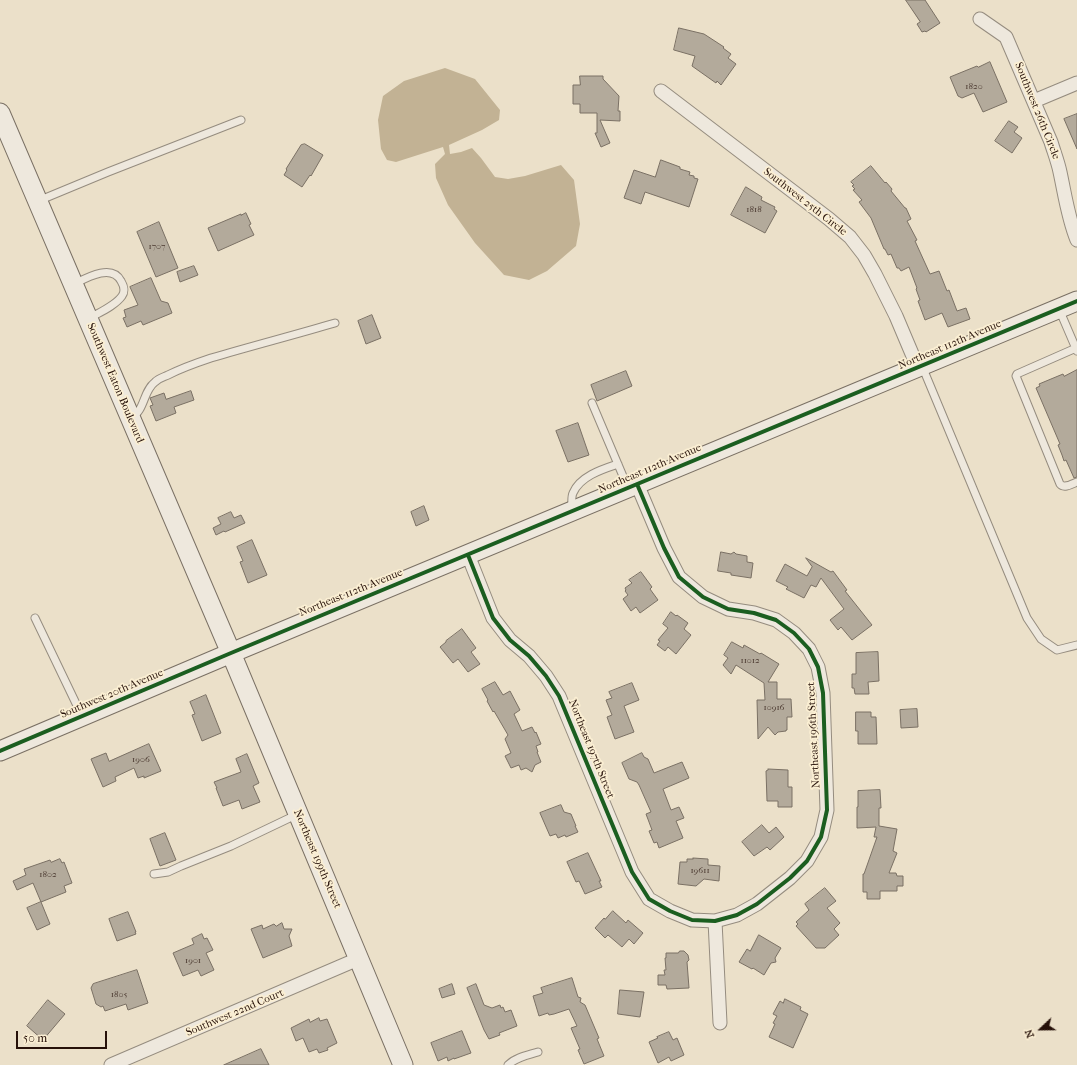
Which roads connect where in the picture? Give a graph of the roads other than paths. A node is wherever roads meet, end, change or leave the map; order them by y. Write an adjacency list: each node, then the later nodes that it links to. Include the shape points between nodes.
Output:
1 (980, 20): 4 (street, Southwest 26th Circle, via 1006,37)
2 (1077, 83): 4 (street)
3 (661, 91): 15 (street, Southwest 25th Circle, via 850,237 864,255 885,293)
4 (1034, 101): 8 (street, Southwest 26th Circle, via 1056,158)
5 (0, 113): 7 (street, Southwest Eaton Boulevard)
6 (241, 120): 7 (lane)
7 (38, 201): 9 (street, Southwest Eaton Boulevard)
8 (1077, 240)
9 (73, 284): 12 (street, Southwest Eaton Boulevard); 12 (lane, via 95,274 107,273 121,280 124,288 122,295 116,302)
10 (1077, 302): 11 (street, Northeast 112th Avenue)
11 (1059, 309): 14 (lane); 15 (street, Northeast 112th Avenue)
12 (88, 319): 17 (street, Southwest Eaton Boulevard)
13 (335, 323): 17 (lane, via 195,363 167,375 154,382 139,411)
14 (1076, 350): 19 (lane, via 1016,376 1061,486)
15 (920, 367): 20 (street, Northeast 112th Avenue); 24 (lane, via 1027,618 1040,640 1057,650)
16 (592, 402): 18 (lane)
17 (130, 418): 25 (street, Southwest Eaton Boulevard)
18 (618, 464): 20 (lane); 21 (lane, via 590,474 578,485 572,493)
19 (1077, 482)
20 (633, 486): 21 (street, Northeast 112th Avenue); 30 (street, Northeast 196th Street, via 679,577 703,597 728,609 776,620 809,648 818,667 822,693 827,810 821,837 807,861 790,878 757,904 737,915)
21 (572, 511): 22 (street, Northeast 112th Avenue)
22 (468, 555): 25 (street, Northeast 112th Avenue); 30 (street, Northeast 197th Street, via 493,618 510,640 529,656 546,676 559,696 632,872 649,899 692,920)
23 (35, 618): 26 (lane)
24 (1077, 645)
25 (231, 653): 26 (street, Southwest 20th Avenue); 28 (street, Northeast 199th Street)
26 (82, 716): 27 (street, Southwest 20th Avenue)
27 (0, 751)
28 (298, 814): 29 (lane, via 231,846 168,872); 31 (street, Northeast 199th Street)
29 (154, 874)
30 (715, 921): 32 (street)
31 (358, 960): 34 (street, Southwest 22nd Court); 35 (street, Northeast 199th Street)
32 (720, 1023)
33 (538, 1052): 36 (lane, via 518,1058)
34 (111, 1065)
35 (403, 1065)
36 (508, 1065)

